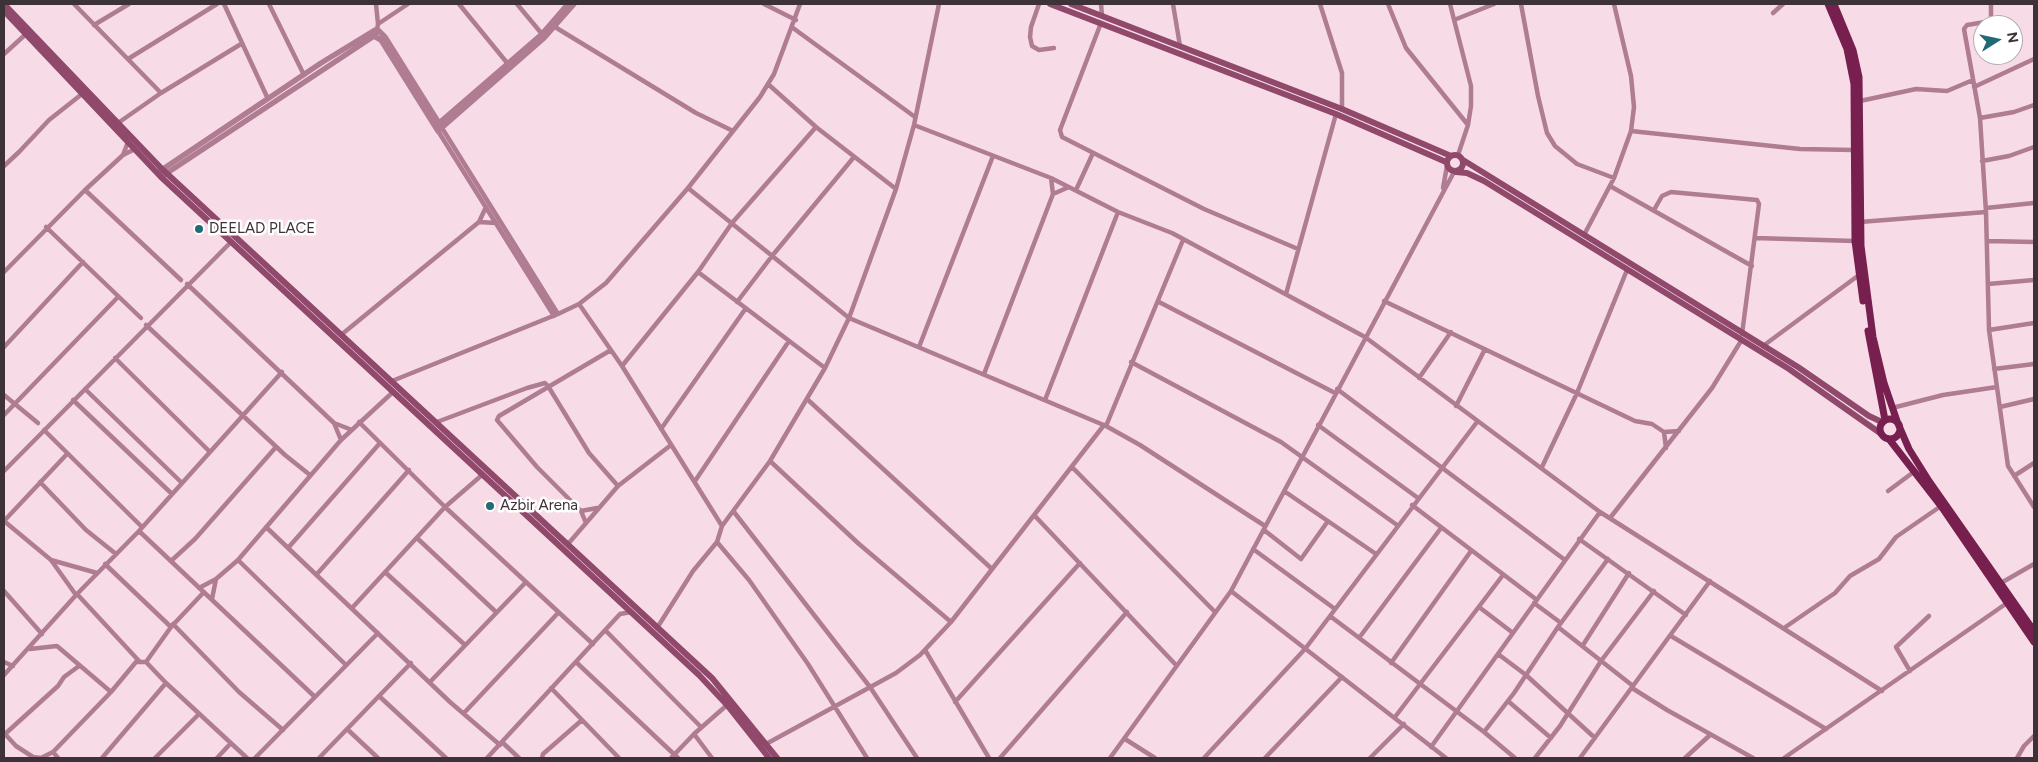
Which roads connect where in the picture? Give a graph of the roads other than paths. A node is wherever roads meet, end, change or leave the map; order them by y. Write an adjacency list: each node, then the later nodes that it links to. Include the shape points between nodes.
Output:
1 (4, 4): 63 (main road)
2 (74, 4): 36 (street)
3 (129, 4): 36 (street)
4 (217, 4): 46 (street)
5 (224, 4): 42 (street)
6 (269, 4): 49 (street)
7 (376, 4): 39 (street)
8 (408, 4): 39 (street)
9 (459, 4): 48 (street)
10 (517, 4): 41 (street)
11 (568, 4): 41 (street)
12 (574, 4): 37 (street)
13 (764, 4): 34 (street)
14 (800, 4): 34 (street)
15 (939, 4): 61 (street)
16 (1039, 4): 44 (street, via 1031,27 1032,46 1039,50)
17 (1050, 4): 33 (main road)
18 (1071, 4): 33 (main road)
19 (1101, 4): 33 (street)
20 (1173, 4): 43 (street)
21 (1320, 4): 59 (street, via 1342,73)
22 (1388, 4): 65 (street, via 1406,48)
23 (1450, 4): 35 (street)
24 (1494, 4): 35 (street)
25 (1521, 4): 86 (street, via 1547,133 1555,146 1577,164)
26 (1614, 4): 69 (street, via 1634,92)
27 (1783, 4): 32 (street)
28 (1828, 4): 73 (main road, via 1852,70)
29 (1834, 4): 57 (main road, via 1856,64)
30 (1991, 4): 50 (street, via 1991,21 1964,28)
31 (4, 11): 40 (main road)
32 (1773, 13)
33 (1101, 19): 43 (main road); 60 (main road); 74 (street, via 1060,130 1062,137)
34 (796, 20): 38 (street)
35 (1454, 20): 65 (street, via 1471,86)
36 (94, 25): 46 (street)
37 (554, 27): 66 (street); 68 (street, via 696,113)
38 (793, 28): 51 (street); 61 (street)
39 (377, 30): 49 (street, via 368,32); 55 (street); 66 (street, via 385,37)
40 (26, 34): 45 (street); 54 (main road)
41 (542, 34): 48 (street)
42 (241, 44): 53 (street); 56 (street)
43 (1180, 46): 59 (main road)
44 (1054, 48)
45 (4, 54)
46 (128, 59): 53 (street)
47 (2034, 59): 52 (street)
48 (508, 64): 66 (street)
49 (304, 75): 55 (street)
50 (1973, 80): 52 (street); 57 (street, via 1947,91 1916,89)
51 (768, 84): 67 (street); 68 (street)
52 (1974, 87): 62 (street)
53 (162, 93): 63 (street)
54 (82, 94): 70 (main road); 82 (street, via 49,120)
55 (280, 94): 56 (street); 84 (street)
56 (268, 99): 84 (street)
57 (1860, 101): 101 (main road)
58 (2034, 105): 62 (street)
59 (1342, 109): 76 (main road)
60 (1336, 114): 81 (main road); 112 (street)
61 (915, 117): 64 (street)
62 (1980, 118): 80 (street)
63 (118, 123): 84 (main road)
64 (914, 125): 77 (street); 90 (street)
65 (1468, 125): 76 (street)
66 (439, 127): 96 (street); 131 (street)
67 (816, 127): 78 (street); 103 (street)
68 (733, 131): 89 (street)
69 (1631, 131): 73 (street, via 1800,149); 86 (street)
70 (128, 142): 72 (main road); 75 (street)
71 (2034, 147): 80 (street)
72 (135, 149): 75 (street); 84 (main road)
73 (1854, 150): 108 (main road)
74 (1093, 153): 92 (street); 112 (street, via 1204,209)
75 (123, 155): 91 (street)
76 (1454, 155): 79 (main road); 81 (main road)
77 (993, 156): 85 (street); 144 (street)
78 (854, 157): 90 (street); 113 (street)
79 (1463, 160): 83 (main road, via 1462,168); 106 (main road)
80 (1982, 161): 98 (street)
81 (1447, 164): 83 (main road); 93 (street)
82 (4, 166)
83 (1455, 172): 93 (street); 106 (main road, via 1467,173 1484,181)
84 (161, 173): 110 (main road); 138 (main road)
85 (1051, 178): 88 (street); 94 (street)
86 (1614, 178): 87 (street)
87 (1610, 186): 97 (street); 106 (street)
88 (1069, 187): 92 (street); 94 (street)
89 (688, 188): 103 (street); 129 (street, via 619,270)
90 (896, 189): 133 (street)
91 (85, 190): 104 (street); 120 (street)
92 (1076, 190): 99 (street)
93 (1442, 192): 126 (street)
94 (1053, 194): 154 (street)
95 (2034, 203): 98 (street)
96 (486, 207): 100 (street); 102 (street)
97 (1654, 210): 105 (street, via 1662,196 1671,192 1753,198 1758,204); 115 (street)
98 (1986, 210): 101 (street); 109 (street)
99 (1118, 212): 107 (street); 167 (street)
100 (479, 222): 102 (street); 138 (street)
101 (1860, 222): 171 (main road, via 1873,337)
102 (496, 223): 131 (street)
103 (732, 224): 113 (street); 118 (street)
104 (46, 227): 114 (street); 117 (street)
105 (1755, 238): 108 (street); 115 (street)
106 (1587, 239): 116 (main road); 140 (main road)
107 (1183, 240): 124 (street); 128 (street)
108 (1855, 241): 119 (main road)
109 (1987, 241): 111 (street); 123 (street)
110 (231, 242): 122 (street); 161 (main road)
111 (2034, 242)
112 (1298, 249): 124 (street)
113 (772, 256): 127 (street); 133 (street)
114 (83, 262): 125 (street); 143 (street)
115 (1752, 266): 140 (street)
116 (1626, 270): 140 (main road); 162 (street)
117 (4, 272)
118 (698, 272): 127 (street); 150 (street)
119 (1859, 275): 142 (street); 174 (main road)
120 (181, 280)
121 (2034, 280): 123 (street)
122 (188, 284): 135 (street); 153 (street)
123 (1988, 284): 136 (street)
124 (1286, 294): 139 (street)
125 (118, 297): 132 (street); 168 (street)
126 (1384, 301): 137 (street); 139 (street)
127 (737, 302): 130 (street)
128 (1159, 302): 148 (street); 160 (street)
129 (579, 304): 131 (street); 146 (street)
130 (746, 308): 141 (street); 183 (street)
131 (556, 315): 156 (street)
132 (141, 318)
133 (849, 318): 144 (street); 151 (street)
134 (2034, 323): 136 (street)
135 (146, 325): 147 (street); 173 (street)
136 (1989, 330): 152 (street)
137 (1451, 332): 145 (street); 155 (street)
138 (341, 335): 156 (main road)
139 (1365, 337): 155 (street); 160 (street)
140 (1741, 337): 142 (main road); 186 (street, via 1712,388); 188 (main road)
141 (789, 341): 151 (street); 209 (street)
142 (1763, 346): 174 (main road, via 1869,416)
143 (4, 347)
144 (919, 347): 154 (street)
145 (1485, 349): 162 (street); 169 (street)
146 (611, 350): 150 (street); 157 (street)
147 (115, 358): 159 (street); 195 (street)
148 (1132, 362): 182 (street); 197 (street)
149 (2034, 364): 152 (street)
150 (622, 366): 183 (street)
151 (825, 368): 164 (street)
152 (1994, 369): 158 (street)
153 (282, 372): 173 (street); 179 (street)
154 (984, 374): 167 (street)
155 (1419, 378): 169 (street)
156 (392, 381): 176 (main road)
157 (548, 386): 176 (street, via 542,383); 212 (street, via 589,453); 222 (street, via 497,420)
158 (1997, 387): 170 (street); 171 (street, via 1943,395)
159 (86, 389): 166 (street); 211 (street)
160 (1336, 391): 180 (street); 201 (street)
161 (394, 392): 175 (street); 207 (main road)
162 (1576, 393): 187 (street); 202 (street)
163 (4, 395): 168 (street)
164 (807, 399): 198 (street); 255 (street)
165 (2034, 399): 170 (street)
166 (74, 400): 184 (street); 215 (street)
167 (1045, 400): 182 (street)
168 (13, 404): 172 (street); 178 (street)
169 (1456, 406): 177 (street)
170 (2000, 407): 208 (street, via 2008,462)
171 (1892, 408): 181 (main road)
172 (4, 414)
173 (242, 415): 193 (street); 195 (street)
174 (1884, 421): 181 (main road, via 1892,419); 188 (main road)
175 (359, 422): 185 (street); 191 (street)
176 (437, 422): 240 (main road)
177 (1477, 422): 201 (street); 202 (street)
178 (38, 423)
179 (334, 423): 185 (street); 189 (street)
180 (1318, 425): 197 (street); 216 (street)
181 (1899, 425): 190 (main road, via 1898,436); 264 (main road, via 1919,465)
182 (1105, 426): 200 (street); 234 (street, via 1140,445)
183 (661, 429): 192 (street)
184 (44, 430): 196 (street); 205 (street)
185 (352, 430): 189 (street)
186 (1680, 431): 187 (street); 194 (street)
187 (1664, 432): 194 (street)
188 (1880, 433): 190 (main road)
189 (341, 440): 206 (street)
190 (1889, 440): 204 (main road)
191 (380, 443): 203 (street); 241 (street)
192 (671, 446): 209 (street); 212 (street)
193 (276, 447): 206 (street); 250 (street, via 195,539)
194 (1666, 448): 226 (street)
195 (210, 452): 211 (street)
196 (67, 454): 210 (street); 232 (street)
197 (1302, 456): 213 (street); 230 (street)
198 (770, 461): 223 (street); 287 (street, via 859,544)
199 (2034, 463): 208 (street)
200 (1072, 466): 225 (street); 281 (street)
201 (1442, 467): 216 (street); 249 (street)
202 (1542, 467): 224 (street)
203 (409, 470): 219 (street); 259 (street)
204 (1915, 470): 214 (street); 218 (main road)
205 (4, 471)
206 (310, 475): 233 (street)
207 (482, 475): 219 (street); 254 (main road)
208 (2014, 476): 220 (street)
209 (695, 481): 231 (street)
210 (40, 482): 227 (street); 244 (street, via 86,530)
211 (182, 483): 215 (street)
212 (618, 486): 221 (street)
213 (1284, 490): 228 (street); 234 (street)
214 (1888, 491)
215 (172, 494): 232 (street)
216 (1418, 498): 217 (street)
217 (1412, 505): 230 (street); 235 (street)
218 (1941, 506): 274 (main road); 291 (street, via 1896,537 1879,559 1850,576 1835,593)
219 (445, 507): 237 (street); 263 (street)
220 (2034, 507)
221 (598, 508): 222 (street); 229 (street)
222 (581, 511): 229 (street)
223 (734, 512): 231 (street); 325 (street)
224 (1600, 512): 226 (street); 238 (street)
225 (1034, 515): 251 (street); 255 (street)
226 (1610, 518): 262 (street)
227 (4, 521): 247 (street)
228 (1328, 521): 234 (street, via 1301,559); 245 (street)
229 (586, 523): 240 (street)
230 (1397, 525): 245 (street)
231 (722, 526): 239 (street)
232 (142, 527): 236 (street)
233 (266, 528): 241 (street); 248 (street)
234 (1264, 528): 242 (street)
235 (1441, 528): 243 (street); 298 (street)
236 (138, 531): 244 (street); 250 (street)
237 (417, 538): 256 (street); 278 (street)
238 (1579, 539): 246 (street); 249 (street)
239 (717, 542): 290 (street, via 693,571); 335 (street, via 749,580)
240 (568, 544): 254 (main road)
241 (288, 548): 259 (street)
242 (1253, 549): 268 (street); 277 (street)
243 (1471, 551): 260 (street); 312 (street)
244 (116, 554): 252 (street)
245 (1376, 554): 277 (street)
246 (1608, 559): 258 (street); 288 (street)
247 (51, 560): 257 (street); 270 (street)
248 (238, 560): 261 (street); 314 (street)
249 (1565, 560): 272 (street)
250 (171, 561): 265 (street)
251 (1080, 563): 280 (street); 333 (street)
252 (105, 564): 257 (street); 289 (street)
253 (2034, 564): 264 (street)
254 (586, 565): 273 (main road); 290 (main road)
255 (992, 569): 287 (street)
256 (385, 572): 276 (street); 302 (street)
257 (97, 573): 270 (street)
258 (1629, 573): 266 (street); 301 (street)
259 (316, 574): 276 (street)
260 (1503, 575): 272 (street); 275 (street)
261 (216, 580): 265 (street); 271 (street)
262 (1710, 581): 284 (street); 291 (street)
263 (526, 582): 278 (street); 282 (street)
264 (2001, 583): 293 (main road)
265 (199, 588): 269 (street)
266 (1654, 590): 284 (street); 308 (street)
267 (4, 591): 296 (street)
268 (1230, 591): 281 (street); 303 (street)
269 (204, 592): 271 (street); 289 (street)
270 (76, 595): 296 (street); 307 (street)
271 (212, 599): 330 (street)
272 (1535, 602): 288 (street); 295 (street)
273 (621, 603): 279 (main road); 283 (street)
274 (2007, 603): 299 (main road); 318 (street)
275 (1479, 607): 295 (street); 324 (street)
276 (352, 608): 294 (street)
277 (1336, 609): 285 (street)
278 (496, 612): 302 (street)
279 (631, 612): 283 (street); 334 (main road)
280 (1127, 612): 315 (street); 383 (street)
281 (1215, 612): 315 (street)
282 (558, 613): 300 (street); 337 (street)
283 (620, 614): 292 (street)
284 (1686, 615): 297 (street)
285 (1330, 616): 298 (street); 303 (street)
286 (1929, 616): 318 (street, via 1896,647)
287 (950, 622): 305 (street)
288 (1560, 625): 301 (street); 319 (street)
289 (172, 626): 310 (street); 346 (street)
290 (658, 628): 355 (main road, via 712,678)
291 (1784, 628): 328 (street)
292 (606, 631): 300 (street); 343 (street)
293 (2034, 631)
294 (378, 633): 313 (street); 314 (street)
295 (1513, 633): 306 (street)
296 (42, 634): 304 (street)
297 (1671, 636): 326 (street); 345 (street)
298 (1359, 638): 312 (street)
299 (2034, 642)
300 (593, 644): 311 (street)
301 (1583, 645): 308 (street)
302 (465, 646): 322 (street)
303 (1306, 648): 321 (street); 386 (street)
304 (30, 649): 316 (street); 317 (street, via 57,646)
305 (925, 650): 325 (street, via 896,673); 333 (street)
306 (1498, 654): 319 (street); 336 (street)
307 (139, 661): 310 (street); 329 (street)
308 (1601, 661): 326 (street); 338 (street)
309 (4, 662): 316 (street)
310 (146, 662): 323 (street)
311 (576, 662): 327 (street); 361 (street)
312 (1390, 663): 324 (street)
313 (411, 664): 322 (street); 331 (street)
314 (346, 665): 330 (street)
315 (1176, 665): 352 (street)
316 (13, 666): 320 (street)
317 (78, 666): 329 (street); 348 (street)
318 (1910, 671): 328 (street)
319 (1526, 675): 332 (street); 338 (street)
320 (4, 676)
321 (1342, 678): 340 (street); 387 (street)
322 (430, 682): 337 (street)
323 (166, 683): 339 (street); 364 (street)
324 (1421, 685): 336 (street); 340 (street)
325 (870, 687): 335 (street); 381 (street)
326 (1633, 687): 350 (street); 354 (street)
327 (551, 688): 341 (street); 357 (street)
328 (1882, 691): 345 (street)
329 (110, 692): 360 (street)
330 (314, 696): 346 (street)
331 (380, 696): 344 (street); 371 (street)
332 (1508, 701): 347 (street); 353 (street)
333 (955, 702): 382 (street)
334 (728, 706): 343 (street); 355 (main road)
335 (836, 706): 358 (street); 380 (street)
336 (1457, 711): 347 (street); 359 (street)
337 (464, 713): 357 (street)
338 (1568, 713): 353 (street); 354 (street)
339 (199, 714): 356 (street); 365 (street)
340 (1395, 717): 342 (street)
341 (582, 720): 374 (street); 375 (street)
342 (1404, 724): 359 (street); 388 (street)
343 (701, 728): 349 (street)
344 (347, 729): 369 (street); 370 (street)
345 (1826, 729): 395 (street)
346 (283, 730): 368 (street)
347 (1484, 732): 390 (street)
348 (5, 733): 362 (street, via 16,746 33,757)
349 (694, 734): 361 (street); 377 (street)
350 (1710, 734): 393 (street); 394 (street)
351 (2034, 736): 396 (street)
352 (1125, 738): 384 (street); 385 (street)
353 (1551, 738): 391 (street)
354 (1595, 738): 392 (street)
355 (758, 739): 358 (main road); 378 (main road)
356 (231, 743): 366 (street); 367 (street)
357 (501, 744): 372 (street); 373 (street)
358 (766, 744): 379 (main road)
359 (1431, 747): 389 (street)
360 (53, 752): 362 (street); 363 (street)
361 (677, 756): 376 (street)
362 (44, 758)
363 (58, 758)
364 (102, 758)
365 (155, 758)
366 (217, 758)
367 (247, 758)
368 (255, 758)
369 (319, 758)
370 (378, 758)
371 (446, 758)
372 (487, 758)
373 (519, 758)
374 (542, 758)
375 (620, 758)
376 (671, 758)
377 (712, 758)
378 (769, 758)
379 (777, 758)
380 (867, 758)
381 (917, 758)
382 (989, 758)
383 (1000, 758)
384 (1110, 758)
385 (1155, 758)
386 (1204, 758)
387 (1265, 758)
388 (1370, 758)
389 (1446, 758)
390 (1515, 758)
391 (1536, 758)
392 (1580, 758)
393 (1685, 758)
394 (1753, 758)
395 (1784, 758)
396 (2018, 758)

